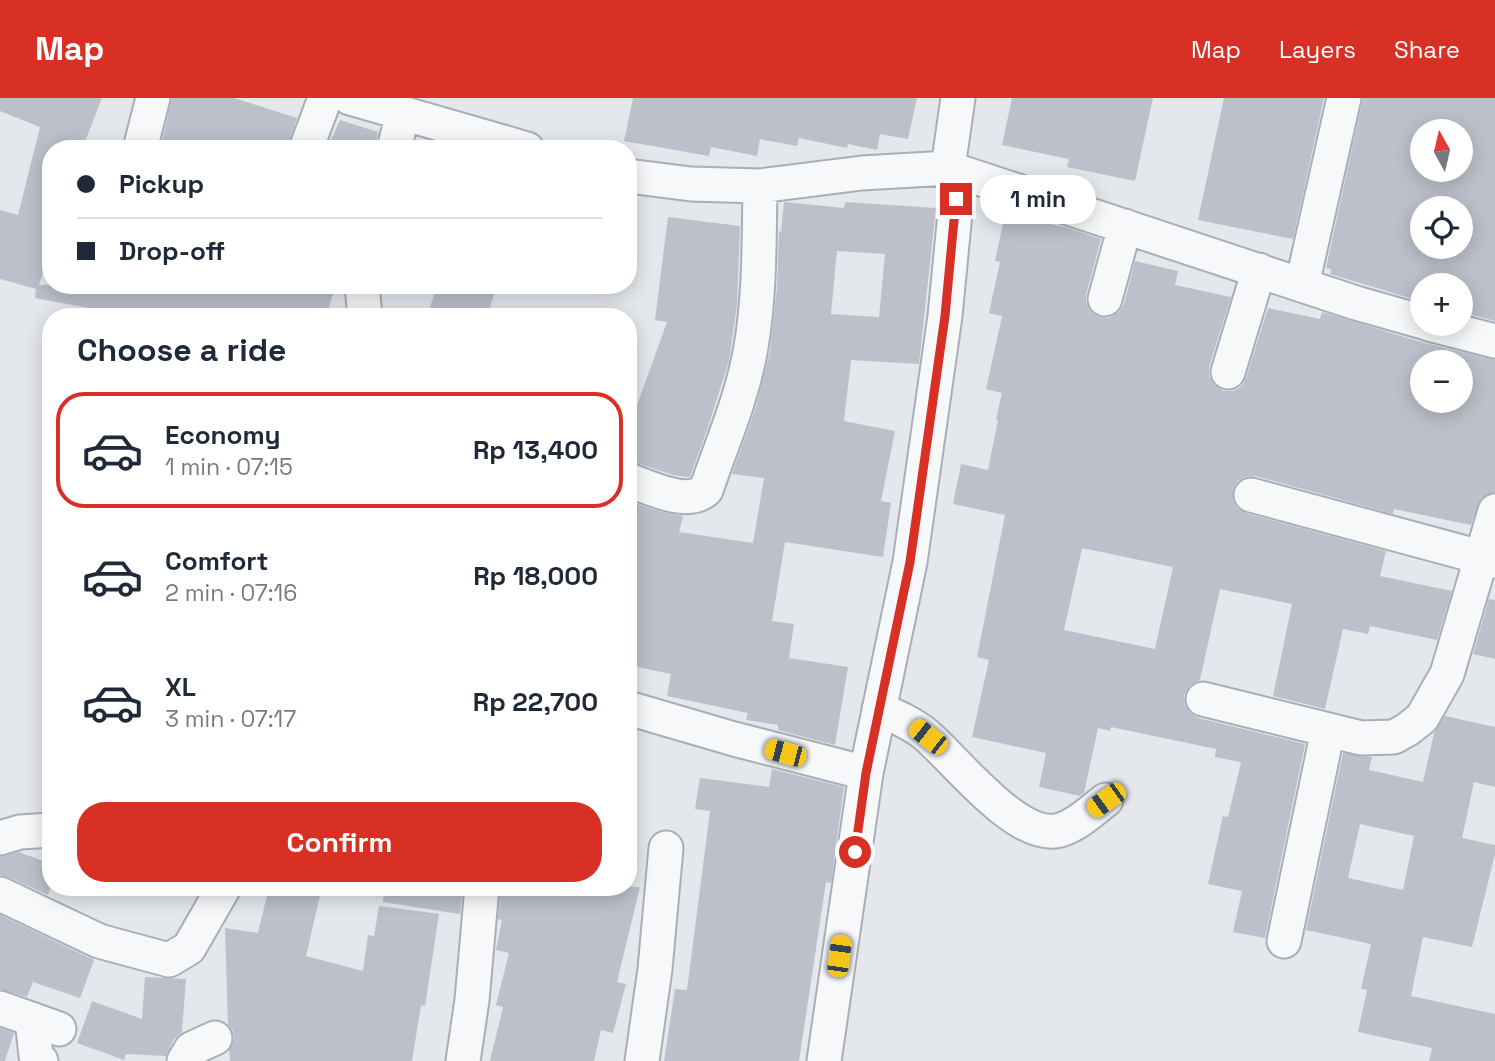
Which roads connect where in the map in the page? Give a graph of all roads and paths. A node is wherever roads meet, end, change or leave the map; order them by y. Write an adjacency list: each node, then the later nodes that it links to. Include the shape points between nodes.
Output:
1 (153, 98): 7 (street)
2 (325, 98): 8 (street)
3 (350, 98): 6 (street)
4 (958, 98): 11 (street)
5 (1344, 98): 16 (street)
6 (403, 113): 9 (street); 10 (street)
7 (142, 140)
8 (309, 140)
9 (396, 140)
10 (496, 140)
11 (954, 170): 13 (street, via 862,173); 14 (street); 27 (street, via 945,316 910,562)
12 (637, 177): 13 (street)
13 (760, 187): 22 (street, via 751,348 706,490 687,497)
14 (1125, 226): 15 (street); 17 (street)
15 (1259, 270): 16 (street); 21 (street)
16 (1302, 285): 18 (street)
17 (1105, 299)
18 (1410, 318)
19 (1473, 335): 20 (street)
20 (1495, 341)
21 (1228, 372)
22 (637, 483)
23 (1251, 495): 25 (street)
24 (1495, 511): 25 (street)
25 (1489, 560): 29 (street, via 1447,674 1422,718 1394,737 1361,738)
26 (1203, 699): 29 (street)
27 (879, 709): 30 (street); 31 (street, via 910,722 1012,816 1041,830 1056,831 1076,822)
28 (637, 711): 30 (street)
29 (1328, 730): 38 (street)
30 (866, 773): 45 (street)
31 (1106, 800)
32 (42, 831): 33 (street)
33 (0, 838)
34 (666, 848): 44 (street)
35 (0, 894): 36 (street, via 99,941 169,960 189,948)
36 (219, 896)
37 (481, 896): 43 (street)
38 (1284, 941)
39 (0, 1008): 41 (street, via 46,1024 36,1056)
40 (215, 1038): 42 (street, via 191,1049)
41 (41, 1061)
42 (184, 1061)
43 (463, 1061)
44 (642, 1061)
45 (824, 1061)

